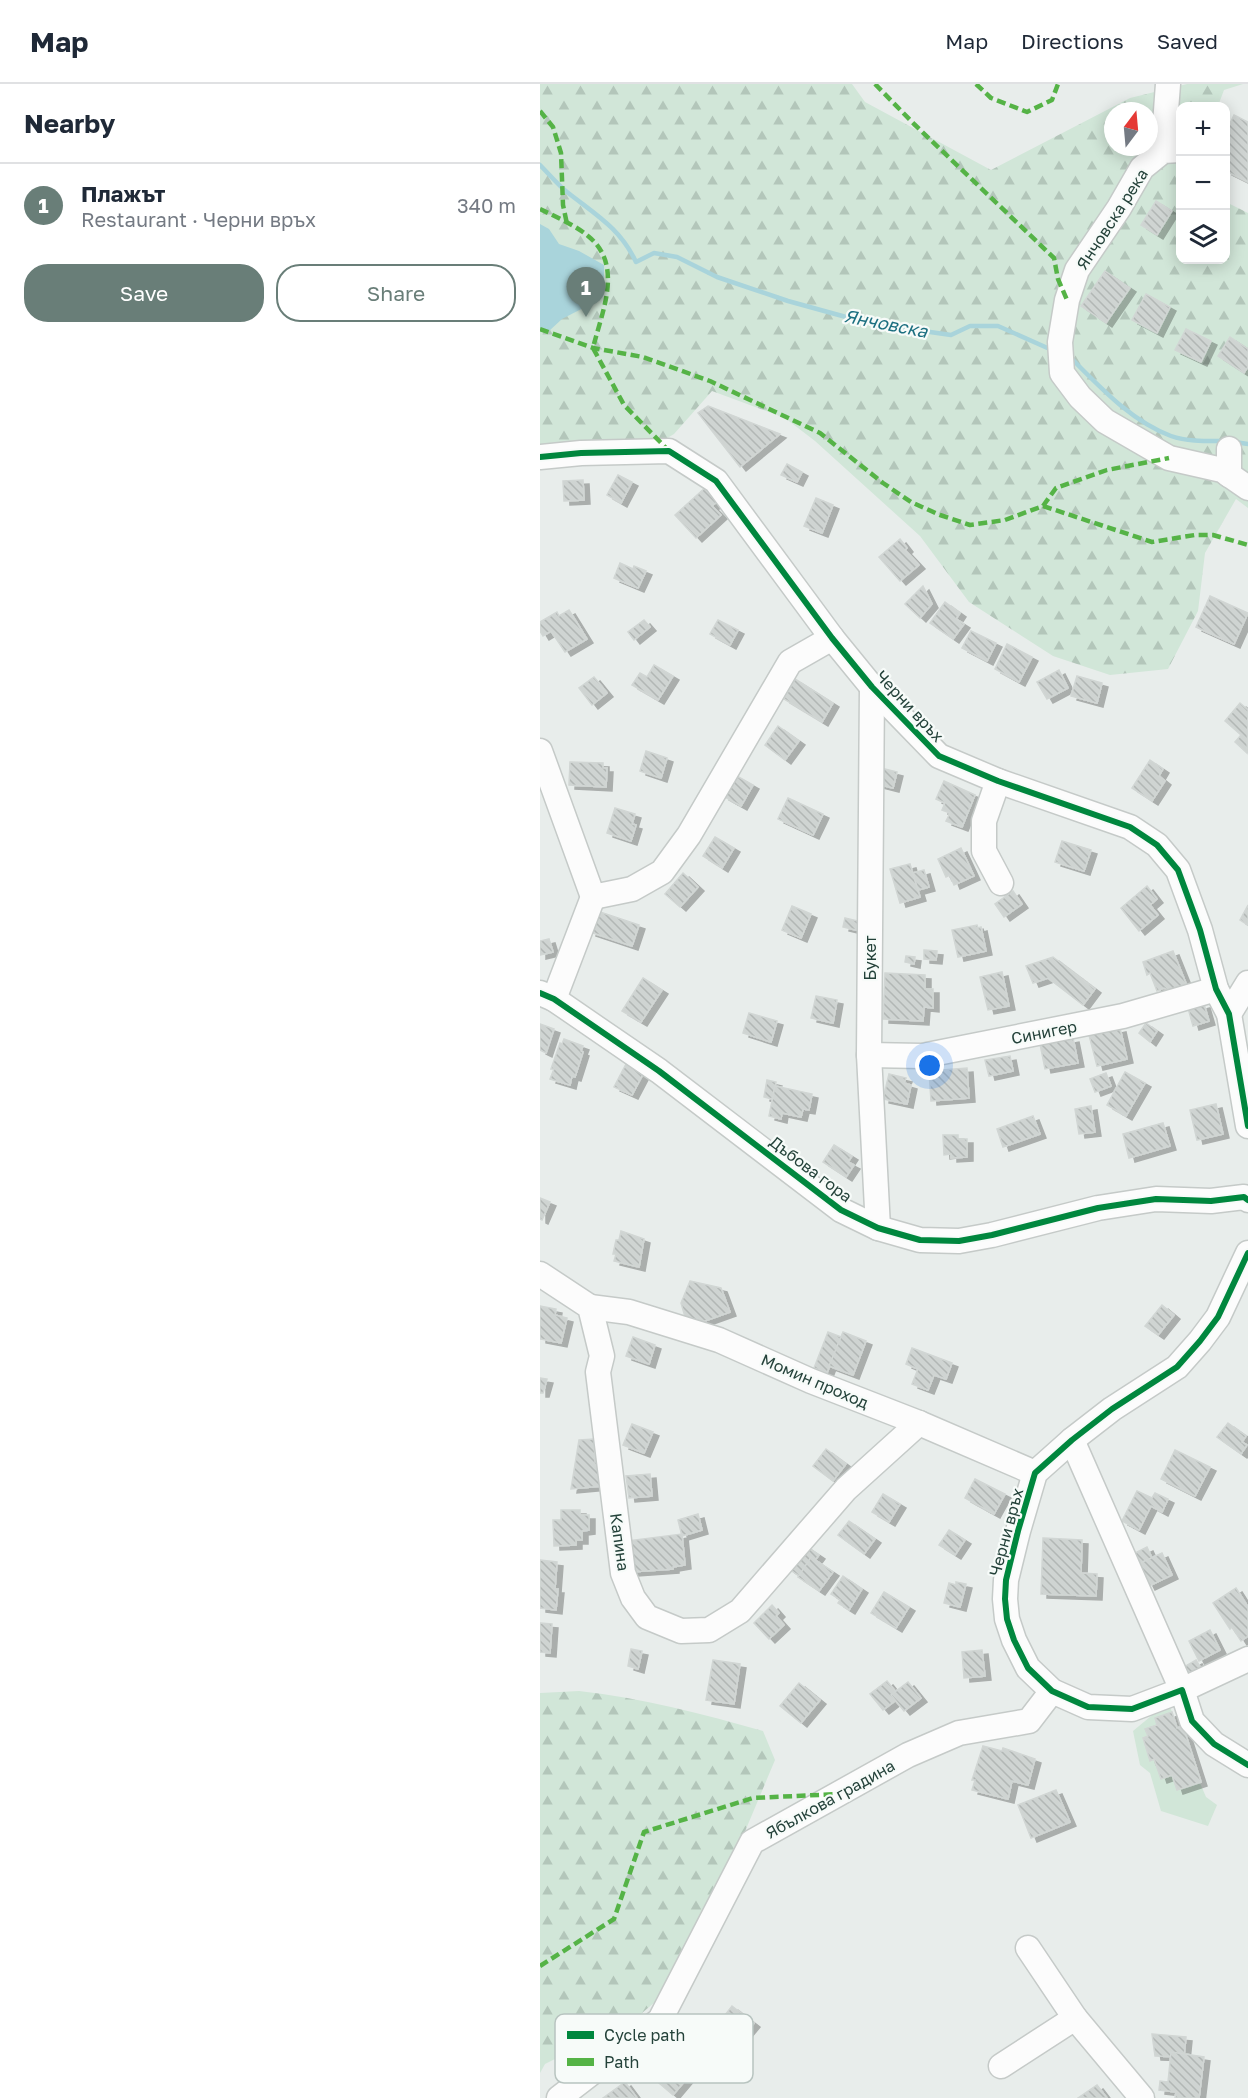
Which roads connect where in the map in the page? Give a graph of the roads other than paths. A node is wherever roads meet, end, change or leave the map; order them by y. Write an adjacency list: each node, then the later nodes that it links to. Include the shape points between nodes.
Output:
1 (1168, 84): 2 (street)
2 (1172, 151): 5 (street, Янчовска река, via 1142,168 1077,270 1060,342 1062,374 1105,422 1169,458 1222,470)
3 (1229, 449): 5 (street)
4 (540, 458): 6 (street, Черни връх, via 669,451 716,481)
5 (1238, 481)
6 (832, 638): 7 (street, Черни връх); 11 (street, via 790,662 689,835 662,872 632,889)
7 (872, 687): 9 (street, Черни връх, via 939,756); 16 (street, Букет)
8 (540, 751): 11 (street)
9 (998, 781): 10 (street, via 984,821 984,851); 13 (street, Черни връх, via 1130,827 1157,844 1178,870)
10 (1001, 884)
11 (593, 897): 14 (street)
12 (1248, 984): 15 (street)
13 (1216, 989): 15 (street, Черни връх); 16 (street, Синигер, via 1123,1016 922,1056)
14 (547, 996): 19 (street, Дъбова гора, via 659,1071 841,1210)
15 (1228, 1014): 17 (street, Черни връх)
16 (869, 1055): 19 (street, Букет)
17 (1248, 1126)
18 (1248, 1200): 19 (street, Дъбова гора, via 1156,1199 1098,1208 958,1241 920,1240)
19 (878, 1228)
20 (1248, 1252): 24 (street, Черни връх, via 1218,1317 1177,1367)
21 (540, 1274): 22 (street)
22 (590, 1307): 23 (street, Момин проход, via 629,1312 719,1340); 23 (street, Капина, via 602,1356 598,1372 623,1573 633,1598 647,1617 681,1631 710,1629 740,1611 846,1489)
23 (919, 1423): 25 (street, Момин проход)
24 (1072, 1440): 25 (street, Черни връх); 27 (street)
25 (1035, 1473): 28 (street, Черни връх, via 1006,1580 1005,1599 1014,1640 1028,1668)
26 (1248, 1659): 27 (street)
27 (1182, 1690): 28 (street, Черни връх, via 1132,1709 1088,1707); 29 (street, via 1192,1721 1214,1744)
28 (1052, 1691): 31 (street, Ябълкова градина, via 1029,1721 959,1733 908,1755 752,1842)
29 (1248, 1765)
30 (1028, 1948): 32 (street)
31 (663, 2014)
32 (1075, 2018): 33 (street); 36 (street)
33 (1001, 2066)
34 (578, 2083): 35 (street, Ябълкова градина)
35 (559, 2098)
36 (1142, 2098)

